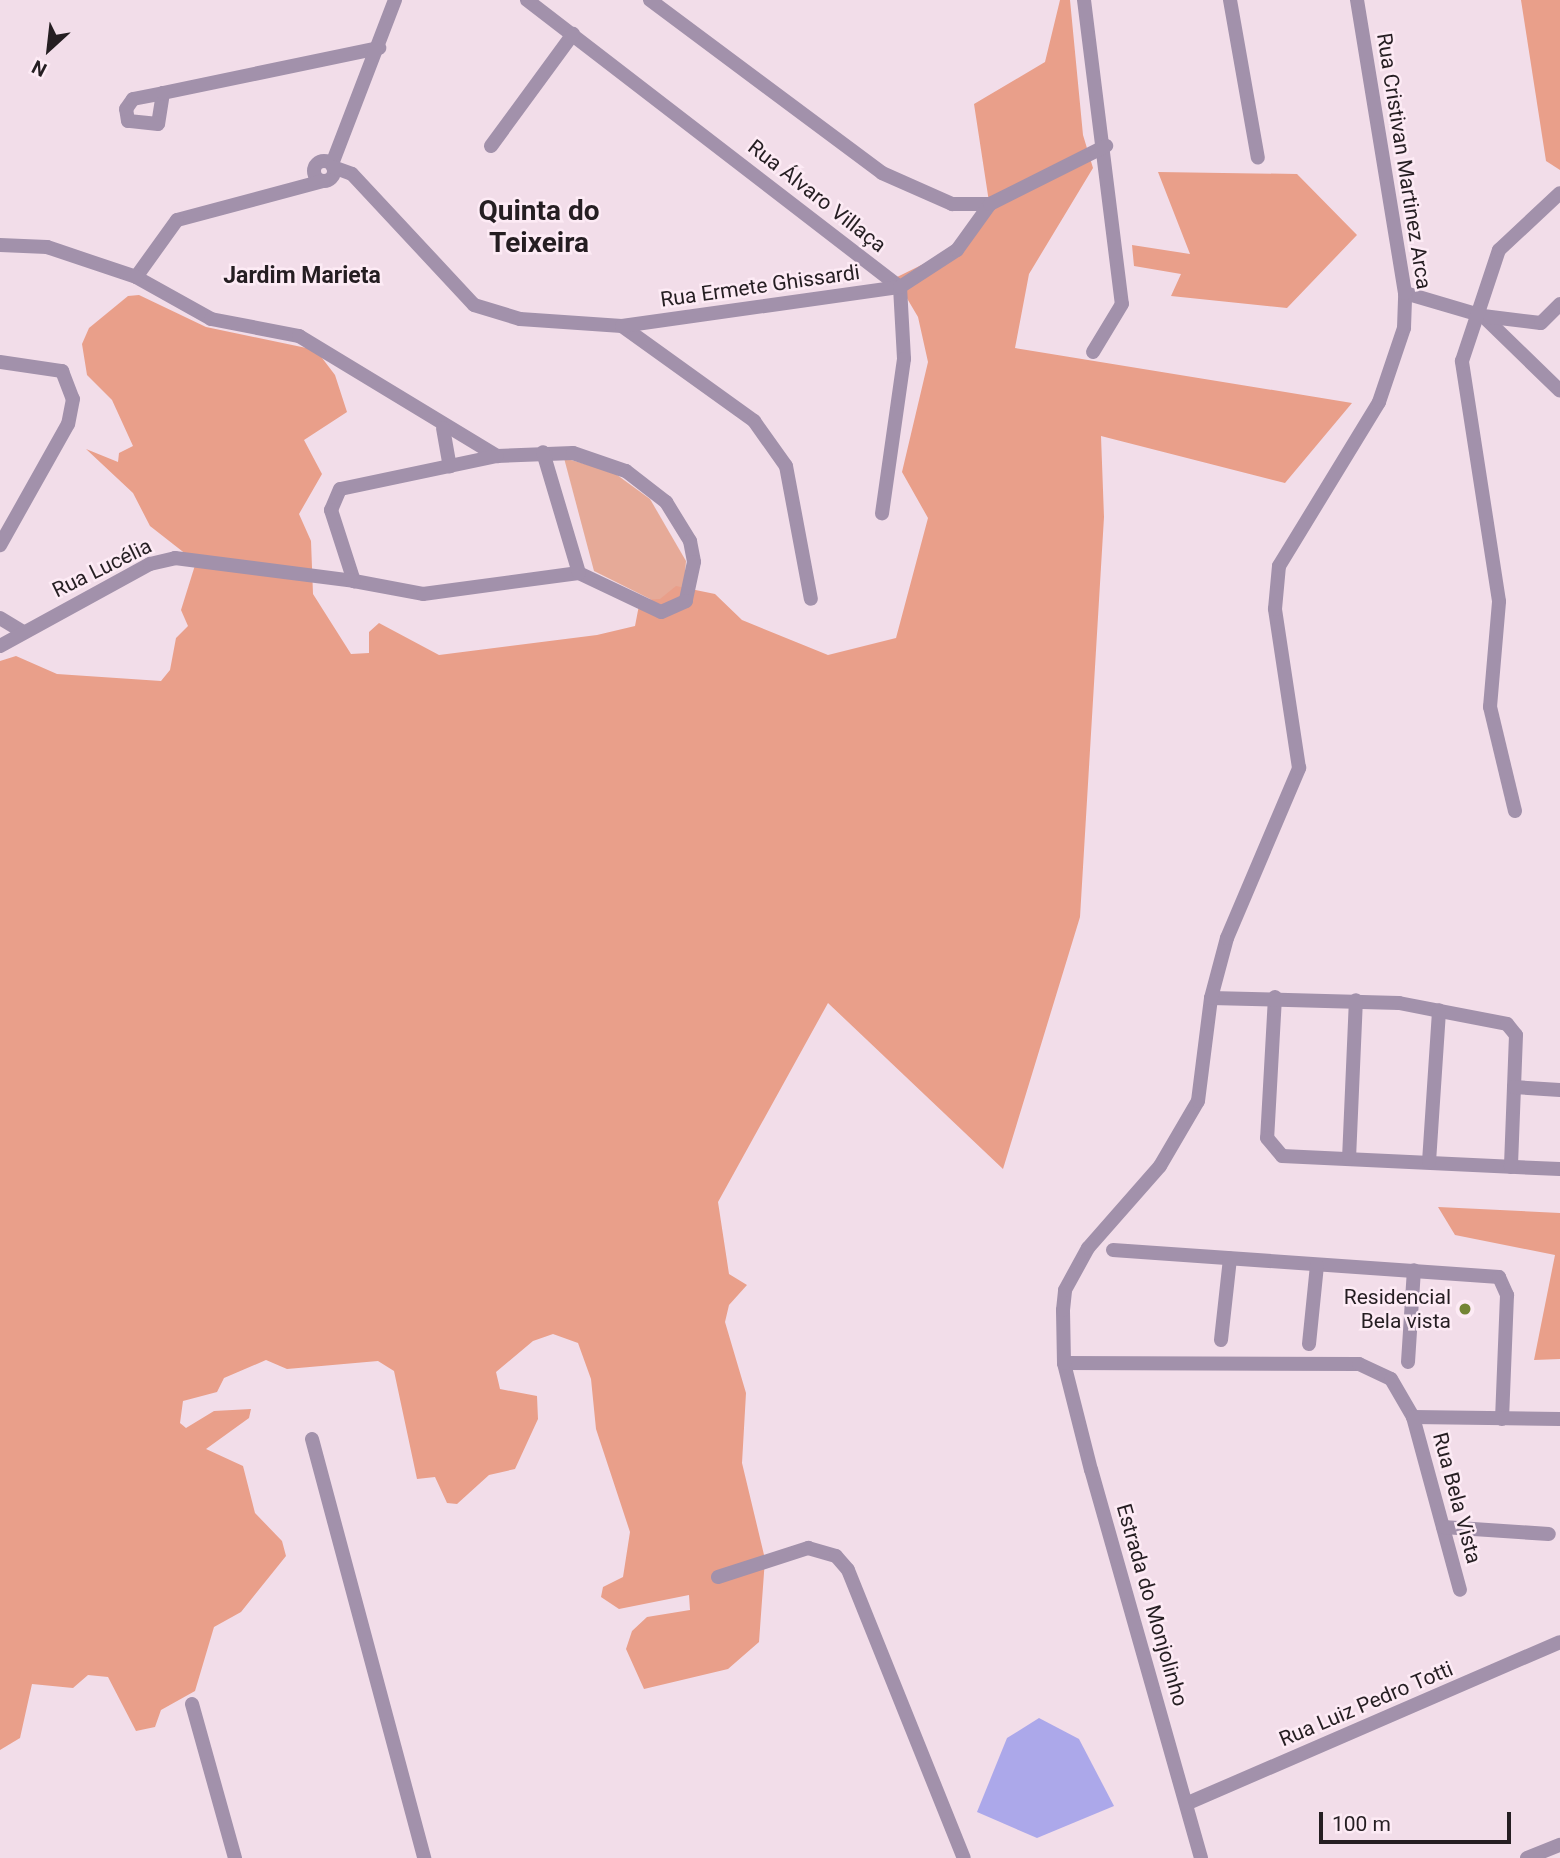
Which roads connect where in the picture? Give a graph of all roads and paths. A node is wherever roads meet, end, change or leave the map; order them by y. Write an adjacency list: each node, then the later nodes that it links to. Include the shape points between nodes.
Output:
1 (395, 0): 8 (street)
2 (527, 0): 7 (street, Rua Álvaro Villaça)
3 (650, 0): 15 (street, via 882,173 952,204)
4 (1084, 0): 11 (street)
5 (1230, 0): 12 (street)
6 (1357, 0): 19 (street, Rua Cristivan Martinez Arca)
7 (573, 34): 10 (street); 18 (street, Rua Álvaro Villaça)
8 (379, 48): 9 (street); 13 (street)
9 (163, 93)
10 (491, 146)
11 (1106, 146): 15 (street, Rua Ermete Ghissardi); 23 (street, via 1122,304)
12 (1258, 158)
13 (325, 171): 17 (street, via 299,191 177,220); 22 (street, Rua Ermete Ghissardi, via 360,182 474,305 520,319)
14 (1560, 193): 21 (street, via 1506,238)
15 (990, 204): 18 (street, Rua Ermete Ghissardi, via 957,250)
16 (0, 244): 17 (street, via 47,247)
17 (136, 277): 26 (street, via 211,319 299,337)
18 (900, 287): 22 (street, Rua Ermete Ghissardi); 30 (street, via 904,359)
19 (1405, 293): 21 (street); 40 (street, Rua Cristivan Martinez Arca, via 1404,328 1378,402 1279,566 1275,608 1299,768 1235,912)
20 (1560, 304): 21 (street, via 1541,323)
21 (1480, 315): 25 (street); 38 (street, via 1462,361 1463,390 1499,601 1490,707)
22 (622, 326): 34 (street, via 772,439 786,466)
23 (1093, 352)
24 (0, 362): 31 (street, via 62,371 73,400 68,424)
25 (1560, 391)
26 (443, 428): 28 (street); 29 (street)
27 (543, 452): 28 (street); 32 (street); 32 (street, via 604,460 647,485 679,520 694,562 686,601 661,612)
28 (497, 456): 29 (street)
29 (450, 466): 33 (street, via 340,489 331,510)
30 (882, 513)
31 (0, 545)
32 (579, 573): 33 (street, Rua Lucélia, via 423,594)
33 (354, 581): 36 (street, Rua Lucélia, via 175,558 150,564)
34 (811, 599)
35 (0, 618): 36 (street)
36 (23, 632): 37 (street, Rua Lucélia)
37 (0, 646)
38 (1515, 811)
39 (1275, 997): 40 (street); 41 (street); 45 (street, via 1270,1145 1282,1156)
40 (1211, 998): 56 (street, Estrada do Monjolinho, via 1198,1101 1160,1166 1088,1248 1065,1290)
41 (1356, 1000): 42 (street); 45 (street)
42 (1439, 1010): 43 (street, via 1511,1026); 46 (street)
43 (1514, 1087): 44 (street); 47 (street)
44 (1560, 1090)
45 (1349, 1159): 46 (street)
46 (1429, 1162): 47 (street)
47 (1511, 1167): 48 (street)
48 (1560, 1170)
49 (1113, 1250): 50 (street)
50 (1230, 1258): 51 (street); 53 (street)
51 (1317, 1265): 52 (street); 54 (street)
52 (1414, 1270): 55 (street); 58 (street, via 1493,1275 1503,1282)
53 (1221, 1340)
54 (1309, 1344)
55 (1408, 1362)
56 (1064, 1363): 57 (street, Rua Bela Vista, via 1359,1364 1391,1379); 67 (street, Estrada do Monjolinho)
57 (1413, 1417): 58 (street); 61 (street, Rua Bela Vista)
58 (1502, 1419): 59 (street)
59 (1560, 1419)
60 (312, 1439): 70 (street)
61 (1443, 1527): 62 (street); 64 (street, Rua Bela Vista)
62 (1549, 1534)
63 (718, 1577): 71 (street, via 808,1548 836,1556 852,1580)
64 (1460, 1590)
65 (1560, 1642): 67 (street, Rua Luiz Pedro Totti)
66 (192, 1704): 69 (street)
67 (1188, 1803): 72 (street, Estrada do Monjolinho)
68 (1560, 1845): 73 (street)
69 (235, 1858)
70 (424, 1858)
71 (964, 1858)
72 (1201, 1858)
73 (1527, 1858)

